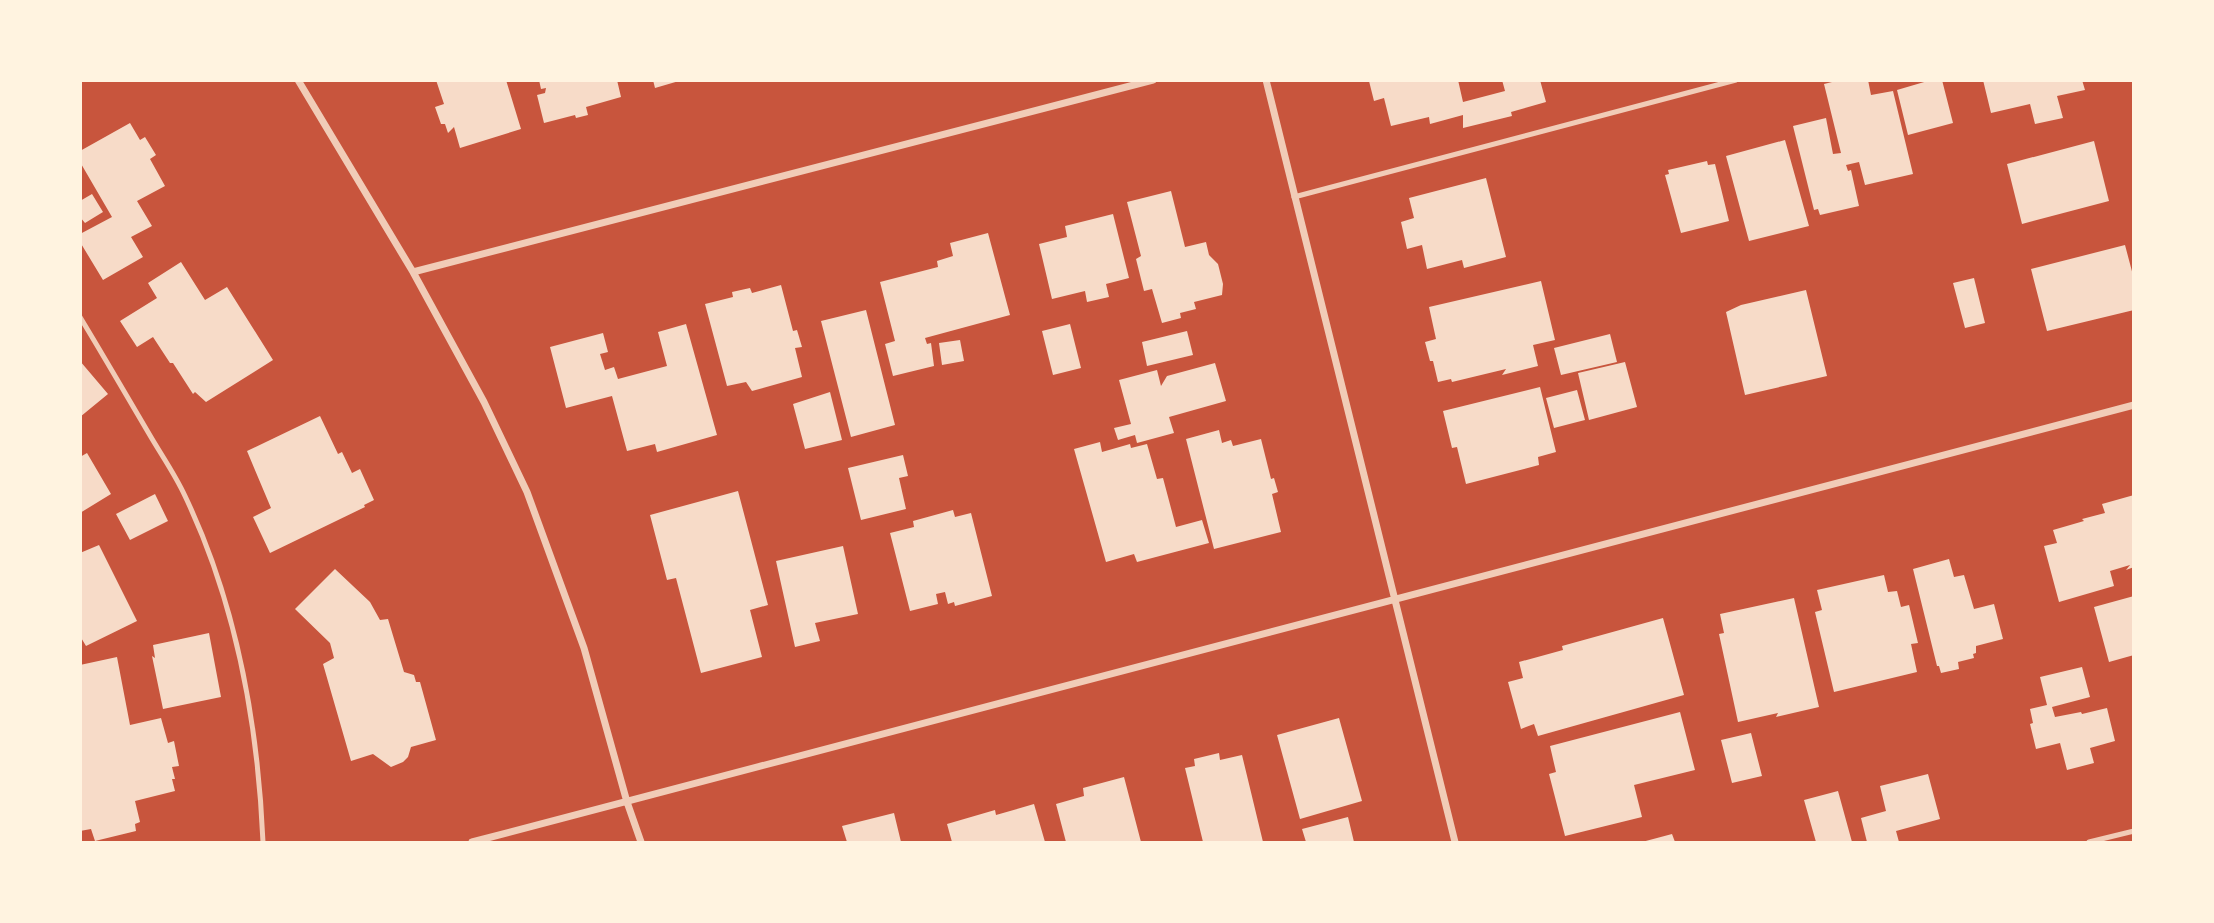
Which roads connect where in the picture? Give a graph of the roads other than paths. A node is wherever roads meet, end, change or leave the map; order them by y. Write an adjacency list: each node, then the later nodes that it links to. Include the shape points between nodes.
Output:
1 (298, 80): 6 (street)
2 (1153, 80): 6 (street)
3 (1266, 80): 5 (street)
4 (1736, 80): 5 (lane)
5 (1294, 197): 9 (street)
6 (413, 272): 10 (street, via 527,492 584,648)
7 (80, 317): 12 (lane, via 184,493 218,578 244,682)
8 (2133, 405): 9 (street)
9 (1395, 600): 10 (street); 15 (street)
10 (627, 802): 13 (street); 14 (street)
11 (2133, 831): 16 (lane)
12 (263, 842)
13 (472, 842)
14 (641, 842)
15 (1455, 842)
16 (2089, 842)

